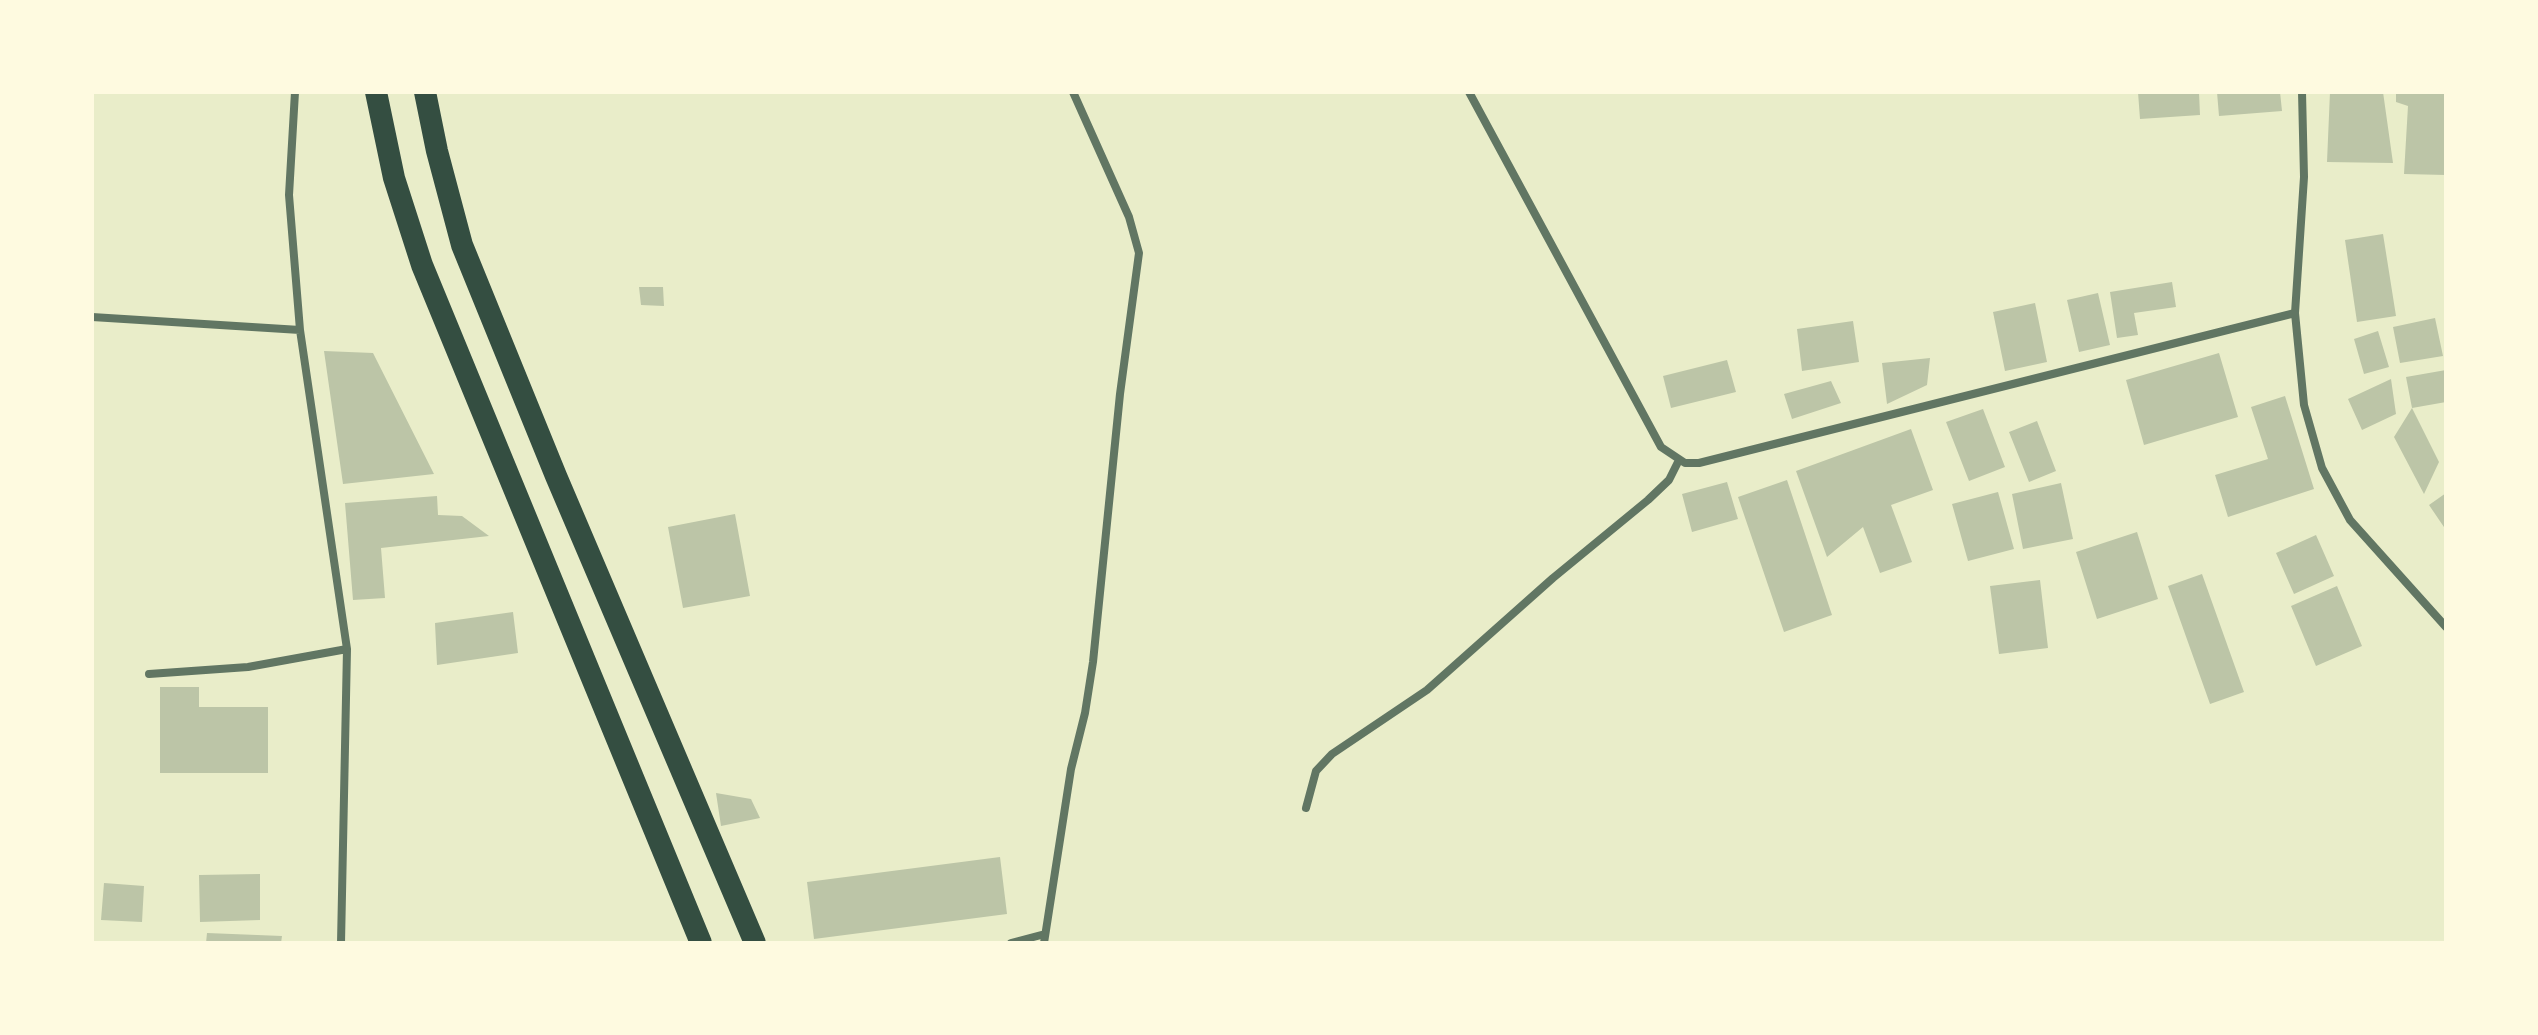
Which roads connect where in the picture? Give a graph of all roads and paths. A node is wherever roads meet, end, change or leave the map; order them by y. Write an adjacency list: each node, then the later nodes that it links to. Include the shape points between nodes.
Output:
1 (295, 92): 9 (street, via 289,195)
2 (376, 92): 17 (highway, via 394,178 422,265)
3 (425, 92): 18 (highway, via 462,245)
4 (1073, 92): 15 (street, via 1129,217 1139,253 1093,662)
5 (1469, 92): 10 (street, via 1661,447)
6 (2302, 92): 7 (street, via 2304,177)
7 (2295, 313): 10 (street, via 1699,463); 11 (street, via 2304,405 2322,468 2350,520)
8 (92, 317): 9 (street)
9 (300, 330): 12 (street)
10 (1679, 460): 14 (street, via 1669,480 1648,500 1427,690 1332,754 1316,771)
11 (2446, 627)
12 (347, 649): 13 (street, via 248,667); 16 (street)
13 (149, 674)
14 (1306, 808)
15 (1045, 939): 19 (street)
16 (341, 943)
17 (701, 943)
18 (755, 943)
19 (1011, 943)

